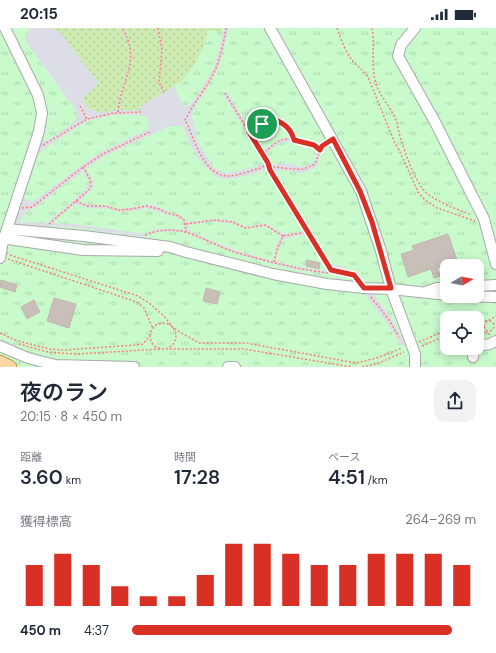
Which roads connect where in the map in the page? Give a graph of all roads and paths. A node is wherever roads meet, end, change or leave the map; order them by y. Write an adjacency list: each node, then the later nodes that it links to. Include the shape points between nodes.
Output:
1 (5, 28): 30 (lane, via 38,95 42,113 39,131)
2 (122, 28): 12 (path, via 130,46 131,58)
3 (158, 28): 9 (path, via 162,50 159,82)
4 (226, 28): 23 (path, via 216,68 185,120 194,142 211,169 232,176)
5 (270, 28): 17 (lane)
6 (337, 28): 29 (path, via 346,52 368,77 418,192 424,200 437,208 475,221)
7 (372, 28): 26 (path, via 375,79 379,93 396,121 422,189 429,195)
8 (415, 28): 38 (lane, via 401,45 398,56 484,219)
9 (164, 93)
10 (225, 93): 16 (path)
11 (80, 106): 14 (path)
12 (118, 112): 13 (path); 14 (path)
13 (142, 112)
14 (86, 119): 19 (path)
15 (150, 132): 22 (path, via 103,154)
16 (249, 132): 18 (path, via 272,119 285,125); 21 (path)
17 (333, 139): 20 (path); 42 (lane, via 360,191)
18 (294, 140): 20 (path, via 314,145); 21 (path, via 281,140)
19 (39, 147)
20 (320, 150): 23 (path, via 314,164 308,168)
21 (262, 154): 23 (path)
22 (83, 167): 24 (path, via 92,184); 25 (path, via 32,207)
23 (269, 167): 32 (path)
24 (76, 201): 27 (path); 28 (path, via 86,206 106,206 118,210 147,206 179,216)
25 (20, 208)
26 (474, 215)
27 (47, 224)
28 (186, 224): 31 (path); 33 (path, via 216,220 233,222 246,228 265,225)
29 (477, 227)
30 (7, 229): 34 (lane); 35 (lane, via 147,243 170,246)
31 (186, 232)
32 (307, 232): 33 (path); 41 (path, via 331,270 354,275)
33 (283, 236): 37 (path)
34 (3, 241): 35 (lane, via 8,239 83,250); 36 (lane)
35 (186, 252): 41 (lane, via 273,274)
36 (1, 256): 49 (path, via 10,255 138,296 164,316); 50 (path, via 137,302 144,308)
37 (274, 263)
38 (496, 264)
39 (496, 285): 40 (lane)
40 (484, 286)
41 (364, 288): 42 (lane); 57 (path)
42 (391, 288): 44 (lane); 68 (lane, via 415,354)
43 (440, 288): 44 (lane)
44 (424, 293): 45 (lane)
45 (440, 294)
46 (496, 316): 48 (path)
47 (484, 321): 48 (path)
48 (488, 321): 48 (path, via 494,326 490,331 484,327 484,323)
49 (174, 328): 50 (path, via 163,323); 64 (path, via 199,343 246,343 356,363 378,358); 65 (path, via 176,340 172,346)
50 (153, 329): 55 (path)
51 (484, 332): 54 (path)
52 (0, 333): 55 (path, via 37,347 64,350 143,344)
53 (440, 333): 59 (path)
54 (488, 333)
55 (151, 334): 65 (path, via 153,344)
56 (440, 338): 63 (path)
57 (400, 339)
58 (496, 341): 61 (lane)
59 (419, 342)
60 (16, 343): 65 (path, via 48,352 64,353)
61 (484, 345)
62 (0, 346): 70 (lane, via 28,358 56,365)
63 (422, 346)
64 (402, 348)
65 (161, 349): 73 (path, via 244,349)
66 (404, 352): 74 (path)
67 (0, 362): 69 (main road)
68 (415, 366)
69 (10, 367)
70 (134, 367)
71 (228, 367): 72 (lane)
72 (235, 367)
73 (352, 367)
74 (362, 367)

